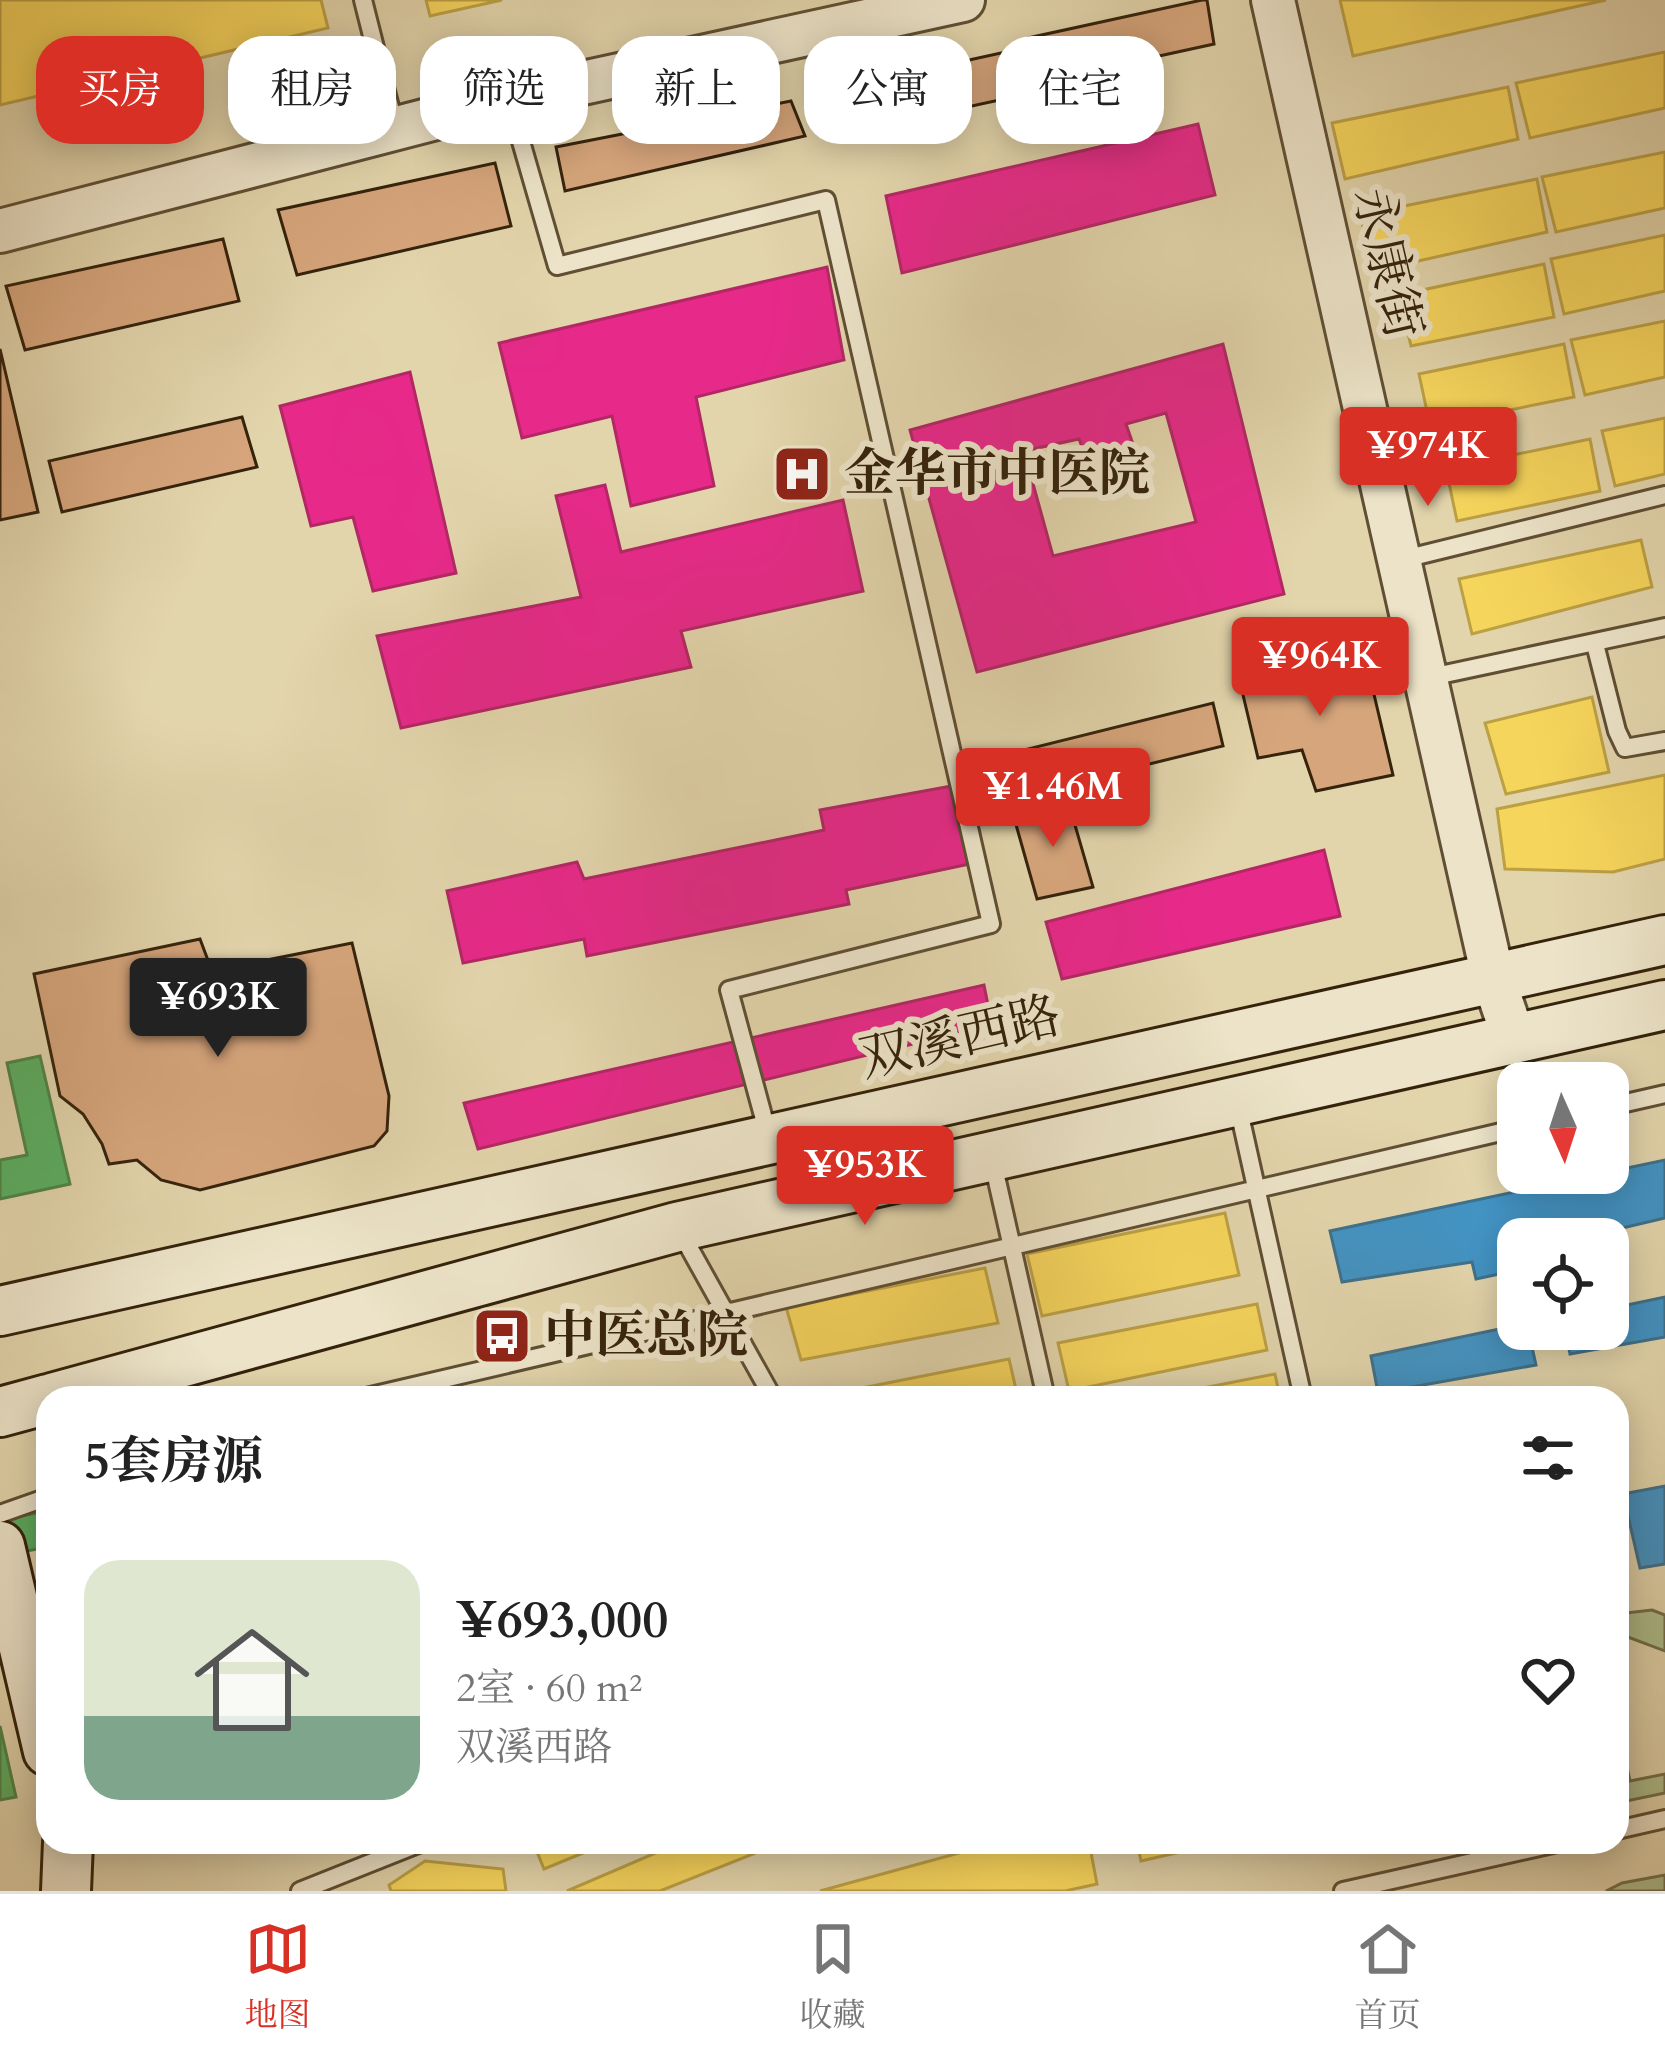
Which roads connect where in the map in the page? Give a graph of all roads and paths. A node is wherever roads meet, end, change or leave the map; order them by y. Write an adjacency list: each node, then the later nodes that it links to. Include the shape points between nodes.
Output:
1 (363, 0): 4 (lane)
2 (1273, 0): 10 (street, 永康街)
3 (958, 1): 5 (street)
4 (372, 36)
5 (588, 82)
6 (333, 144): 8 (street)
7 (522, 144): 23 (lane, via 557,266 826,200 991,924 729,990)
8 (0, 230)
9 (1665, 495): 10 (lane)
10 (1400, 560): 13 (street, 永康街)
11 (1665, 627): 12 (lane)
12 (1595, 644): 13 (lane); 14 (lane, via 1625,748)
13 (1426, 678): 16 (street, 永康街)
14 (1665, 741)
15 (1665, 940): 16 (main road, 双溪西路)
16 (1492, 977): 18 (street, 永康街); 23 (main road, 双溪西路)
17 (1665, 1005): 18 (main road)
18 (1514, 1039): 20 (main road)
19 (1665, 1094): 21 (lane)
20 (1237, 1101): 24 (main road); 25 (lane)
21 (1629, 1102)
22 (1497, 1133): 25 (lane)
23 (770, 1139): 28 (main road, 双溪西路)
24 (992, 1156): 26 (main road); 27 (lane)
25 (1257, 1189): 27 (lane); 34 (lane)
26 (677, 1227): 29 (lane); 30 (main road)
27 (1012, 1246): 29 (lane); 33 (lane)
28 (0, 1311)
29 (725, 1313): 31 (lane); 32 (lane)
30 (94, 1386)
31 (413, 1386)
32 (765, 1386)
33 (1043, 1386)
34 (1300, 1386)
35 (36, 1402): 36 (main road)
36 (0, 1412)
37 (36, 1501): 38 (lane)
38 (0, 1514)
39 (0, 1546): 40 (main road)
40 (36, 1700)
41 (1665, 1819): 42 (lane)
42 (1629, 1827)
43 (68, 1854): 46 (main road)
44 (393, 1854): 47 (lane)
45 (1508, 1854): 48 (lane)
46 (66, 1891)
47 (300, 1891)
48 (1343, 1891)

